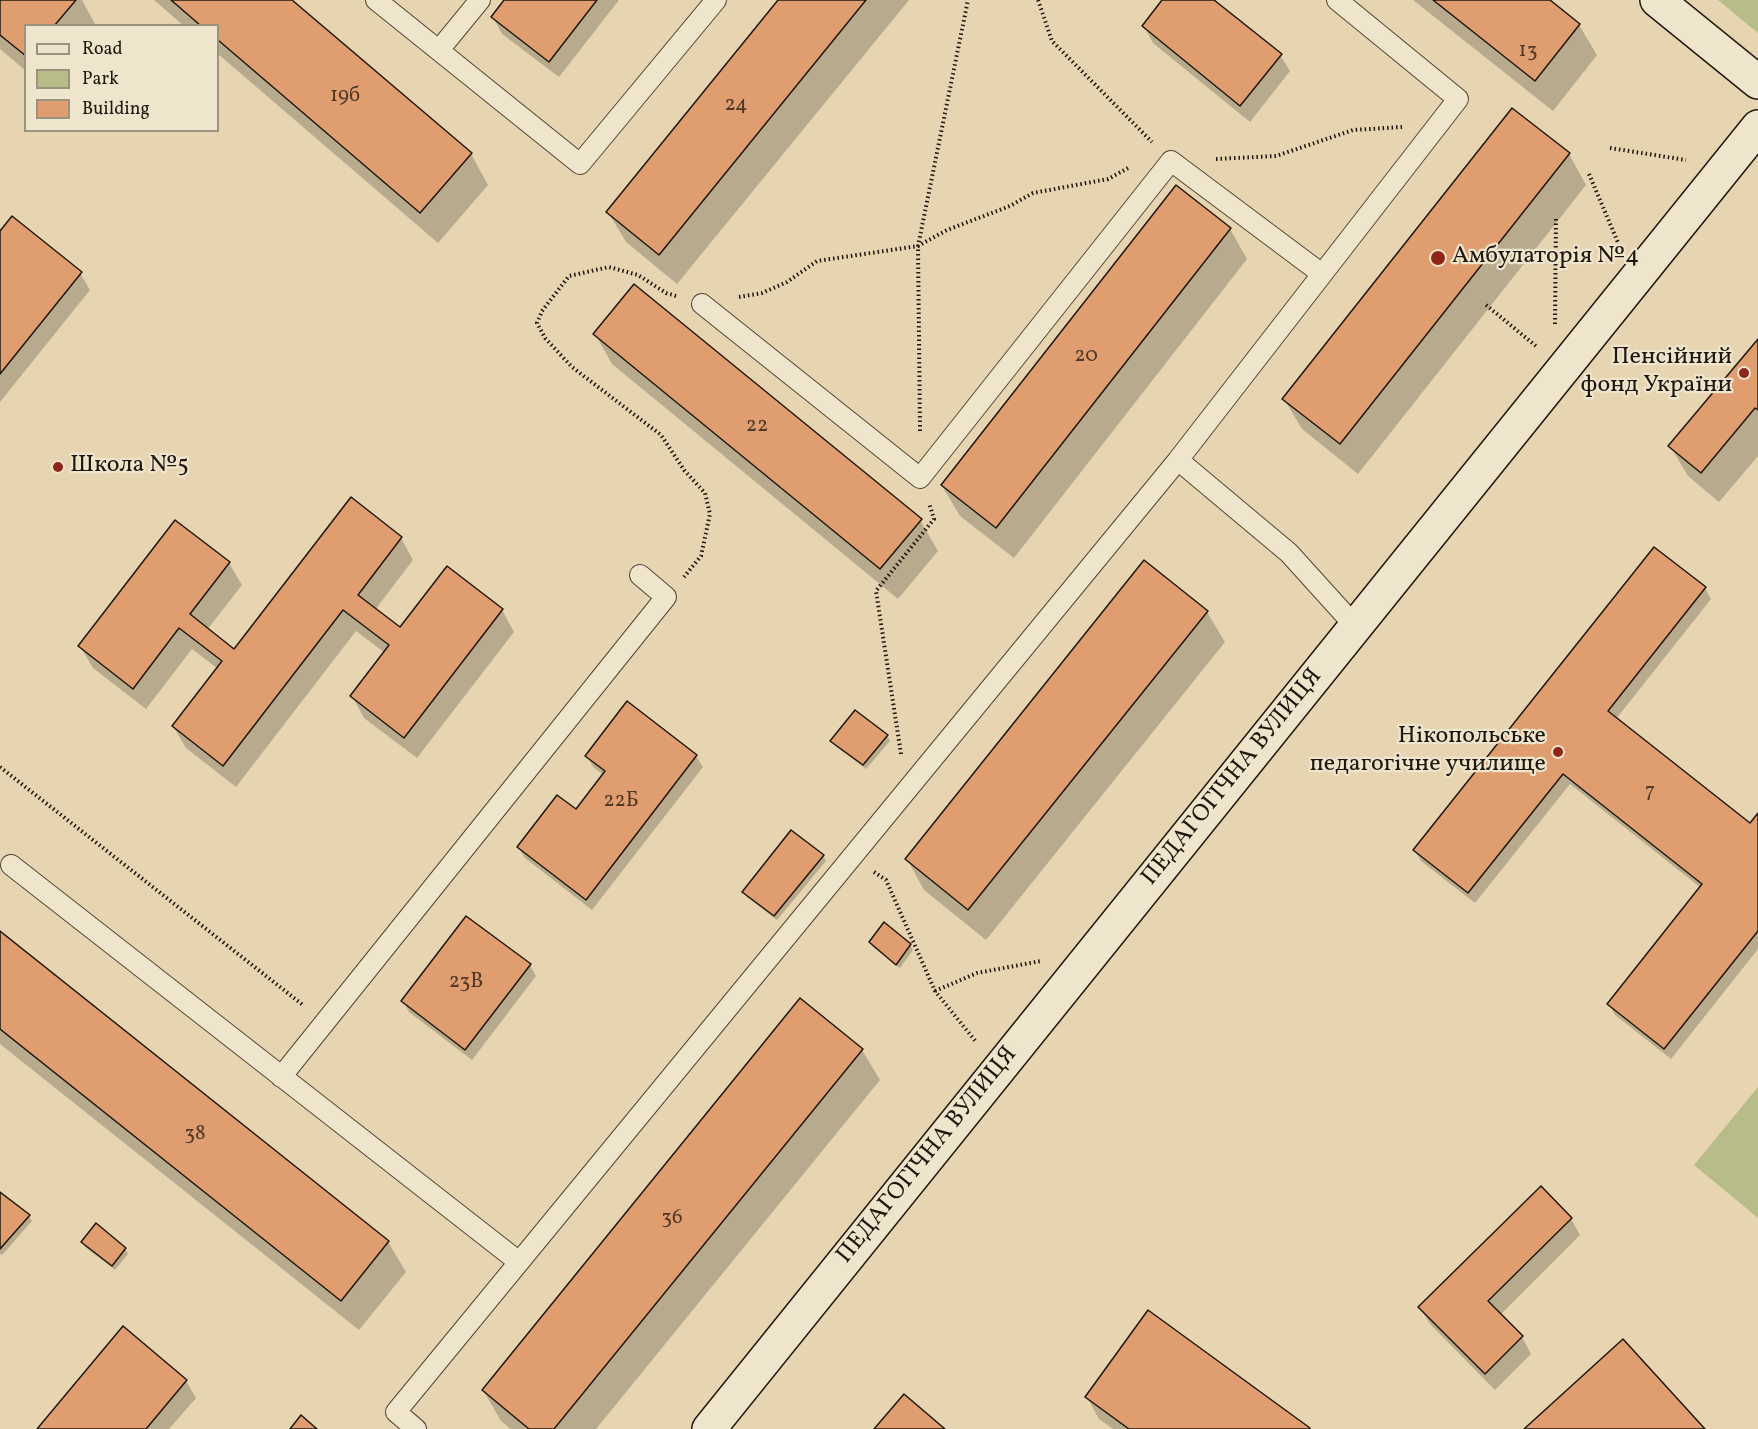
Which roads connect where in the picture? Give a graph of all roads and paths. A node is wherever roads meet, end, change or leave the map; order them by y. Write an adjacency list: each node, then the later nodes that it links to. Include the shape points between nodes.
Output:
1 (376, 0): 8 (lane)
2 (480, 0): 8 (lane)
3 (716, 0): 8 (lane, via 580,164)
4 (968, 0): 17 (path)
5 (1038, 0): 13 (path, via 1052,41)
6 (1337, 0): 11 (lane, via 1458,99)
7 (1657, 0): 9 (main road)
8 (439, 50)
9 (1758, 82)
10 (1758, 127): 14 (main road, ПЕДАГОГІЧНА ВУЛИЦЯ)
11 (1432, 133): 13 (path, via 1398,126 1353,130 1276,156); 18 (lane)
12 (1610, 148): 14 (path)
13 (1171, 161): 17 (path, via 1137,164 1108,179 1034,193); 18 (lane); 25 (lane)
14 (1725, 167): 19 (main road, ПЕДАГОГІЧНА ВУЛИЦЯ)
15 (1589, 174): 19 (path)
16 (1556, 216): 22 (path)
17 (918, 246): 20 (path, via 817,261 787,282 762,293); 25 (path)
18 (1322, 274): 24 (lane)
19 (1634, 280): 28 (main road, ПЕДАГОГІЧНА ВУЛИЦЯ)
20 (702, 304): 25 (lane); 27 (path, via 666,293 638,275 609,267 569,276 537,323 545,338 572,367 661,435 705,493 710,514 700,556)
21 (1486, 305): 23 (path)
22 (1555, 328)
23 (1538, 348)
24 (1178, 460): 28 (lane, via 1289,553); 30 (lane)
25 (920, 478): 30 (path, via 934,519 876,591)
26 (640, 575): 27 (lane)
27 (666, 597): 35 (lane)
28 (1355, 626): 33 (main road, ПЕДАГОГІЧНА ВУЛИЦЯ)
29 (0, 767): 35 (path)
30 (907, 791): 31 (lane)
31 (853, 855): 34 (path, via 886,880); 38 (lane)
32 (11, 865): 37 (lane)
33 (1098, 946): 34 (path, via 977,973); 36 (main road, ПЕДАГОГІЧНА ВУЛИЦЯ)
34 (935, 991): 36 (path)
35 (325, 1022): 37 (lane)
36 (998, 1070): 40 (main road, ПЕДАГОГІЧНА ВУЛИЦЯ)
37 (281, 1077): 38 (lane)
38 (519, 1262): 39 (lane, via 396,1412)
39 (416, 1429)
40 (709, 1429)

